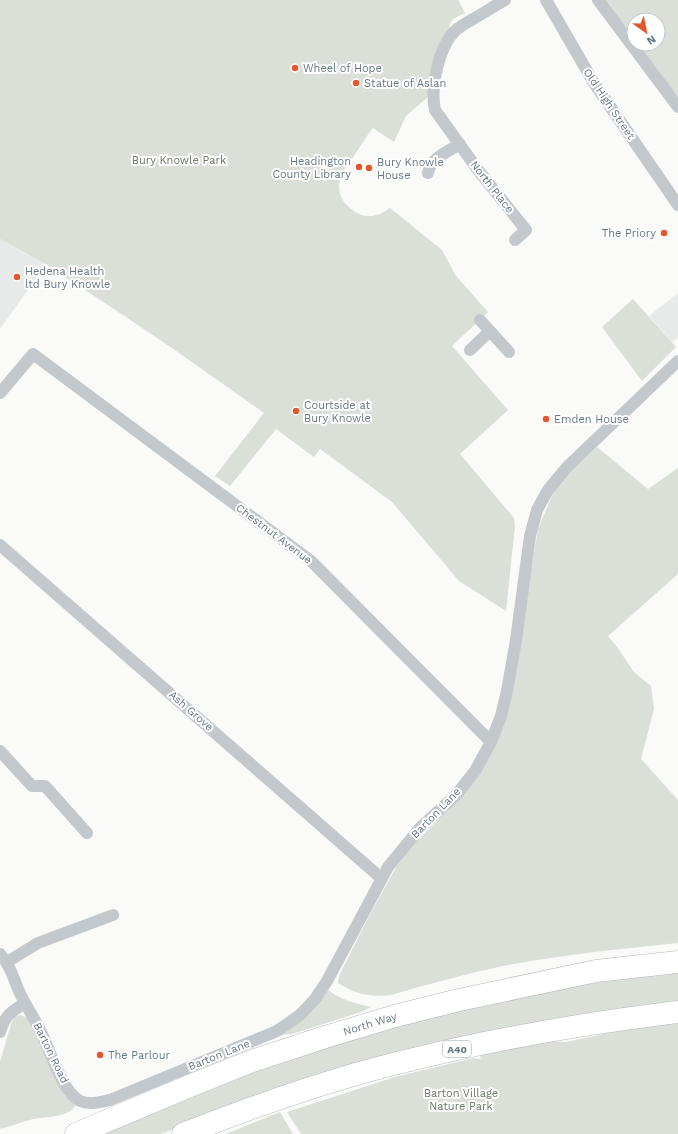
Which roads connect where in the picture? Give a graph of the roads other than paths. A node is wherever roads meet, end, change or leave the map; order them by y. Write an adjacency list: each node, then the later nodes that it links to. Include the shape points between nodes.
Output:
1 (505, 0): 5 (street, North Place, via 456,29 440,58 433,102 435,110)
2 (546, 0): 7 (street, Old High Street, via 594,83)
3 (598, 0): 4 (street)
4 (678, 107)
5 (460, 144): 6 (street, via 433,162); 8 (street, North Place, via 528,233)
6 (428, 174)
7 (678, 205)
8 (515, 240)
9 (480, 320): 10 (street)
10 (490, 331): 11 (street); 12 (street)
11 (470, 350)
12 (509, 352)
13 (678, 361): 16 (street, Barton Lane, via 567,467 548,490 537,510 530,536 507,691)
14 (0, 393): 16 (street, Chestnut Avenue, via 33,354 311,561)
15 (0, 545): 19 (street, Ash Grove)
16 (491, 742): 19 (street, Barton Lane, via 475,771 456,795 420,828)
17 (1, 754): 18 (street, via 32,786 45,786)
18 (87, 833)
19 (382, 878): 26 (street, Barton Lane, via 327,981 300,1015 277,1031 110,1100 96,1103)
20 (113, 915): 21 (street)
21 (3, 958): 23 (street, Barton Road)
22 (678, 962): 27 (highway, North Way, via 596,971 395,1016 252,1061)
23 (26, 1003): 25 (street, via 10,1012); 26 (street, Barton Road, via 64,1083)
24 (678, 1012): 28 (highway, A40, via 533,1033 410,1060 294,1094)
25 (0, 1032)
26 (79, 1100)
27 (76, 1134)
28 (183, 1134)

